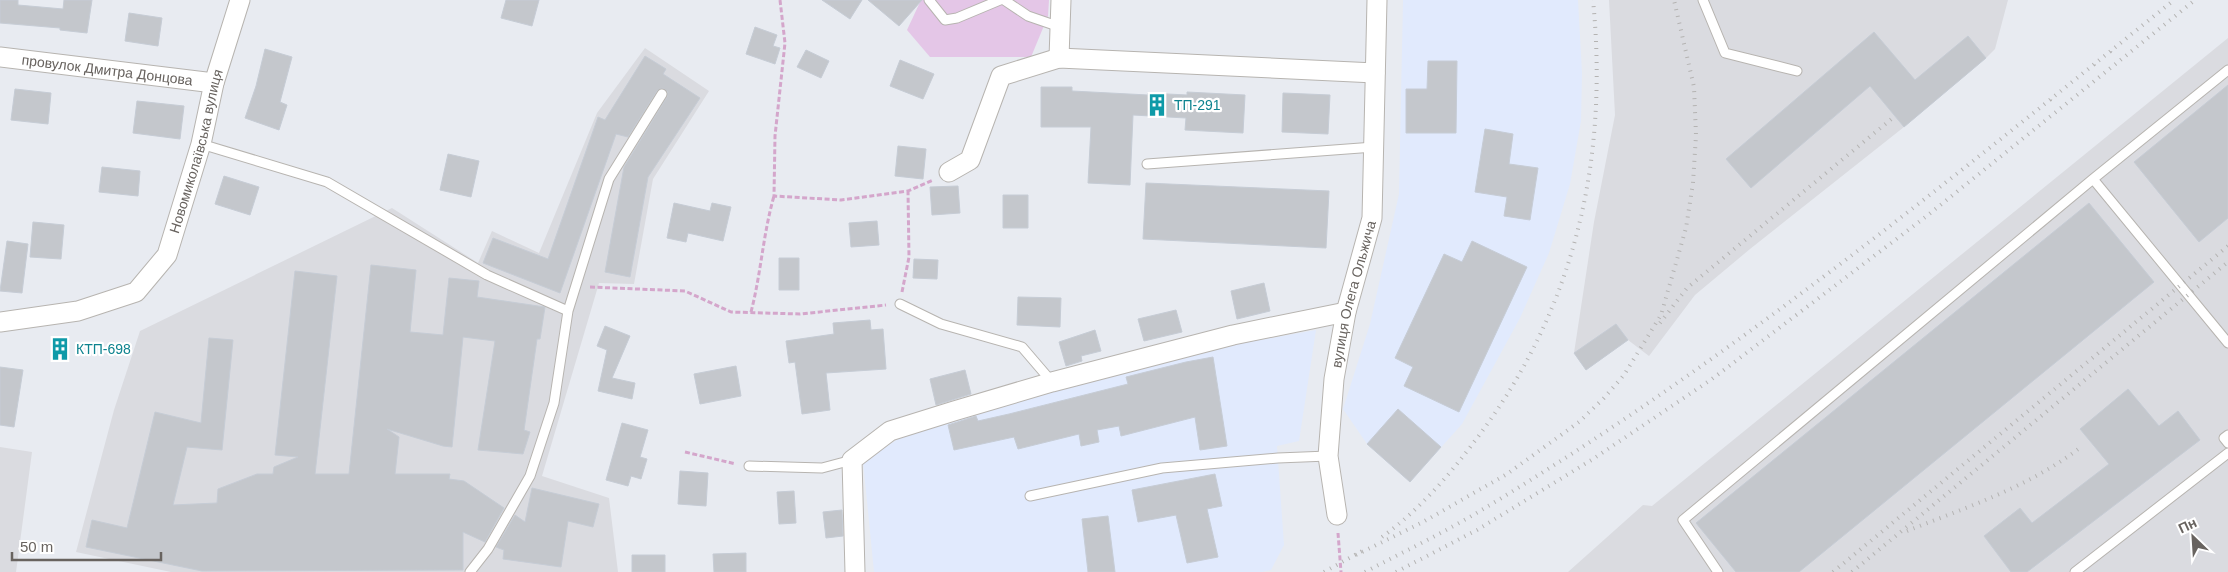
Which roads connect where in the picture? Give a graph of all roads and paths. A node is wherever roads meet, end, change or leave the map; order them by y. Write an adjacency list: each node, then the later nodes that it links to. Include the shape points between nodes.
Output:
1 (240, 0): 14 (street, Новомиколаївська вулиця)
2 (780, 0): 22 (path, via 785,43 775,136)
3 (929, 0): 4 (lane, via 945,20)
4 (1002, 0): 8 (lane, via 1028,16)
5 (1060, 0): 8 (street)
6 (1377, 0): 13 (street, вулиця Олега Ольжича)
7 (1703, 0): 12 (lane, via 1725,54)
8 (1060, 27): 10 (street)
9 (0, 56): 14 (street, провулок Дмитра Донцова)
10 (1059, 58): 13 (street); 19 (street, via 1001,76 970,160)
11 (2228, 70): 20 (lane)
12 (1797, 71)
13 (1375, 73): 17 (street, вулиця Олега Ольжича)
14 (214, 83): 16 (street, Новомиколаївська вулиця)
15 (662, 94): 23 (lane, via 609,180)
16 (201, 144): 25 (lane, via 327,182 487,275); 28 (street, Новомиколаївська вулиця, via 167,254 136,292 78,310)
17 (1374, 147): 18 (lane); 27 (street, вулиця Олега Ольжича, via 1372,218)
18 (1147, 164)
19 (949, 172): 21 (path)
20 (2092, 179): 29 (lane); 43 (lane, via 1683,520)
21 (908, 191): 22 (path, via 840,200); 24 (path, via 909,257)
22 (774, 196): 26 (path, via 765,227 759,281)
23 (577, 286): 25 (lane); 26 (path, via 685,291 731,312)
24 (900, 304): 26 (path, via 800,314); 30 (lane, via 941,324 1022,347)
25 (568, 311): 40 (lane, via 554,403 530,476 488,549)
26 (751, 312)
27 (1346, 312): 30 (street, via 1233,335); 35 (street, вулиця Олега Ольжича, via 1334,379)
28 (0, 322)
29 (2228, 343)
30 (1052, 382): 36 (street, via 890,431)
31 (2228, 435): 32 (lane, via 2224,438)
32 (2228, 443)
33 (685, 452): 37 (path)
34 (2228, 453): 44 (lane)
35 (1328, 456): 38 (lane, via 1162,468); 39 (street, вулиця Олега Ольжича)
36 (852, 460): 37 (lane, via 822,468); 41 (street)
37 (749, 466)
38 (1030, 496)
39 (1337, 515): 42 (path)
40 (470, 572)
41 (855, 572)
42 (1341, 572)
43 (1718, 572)
44 (2075, 572)

